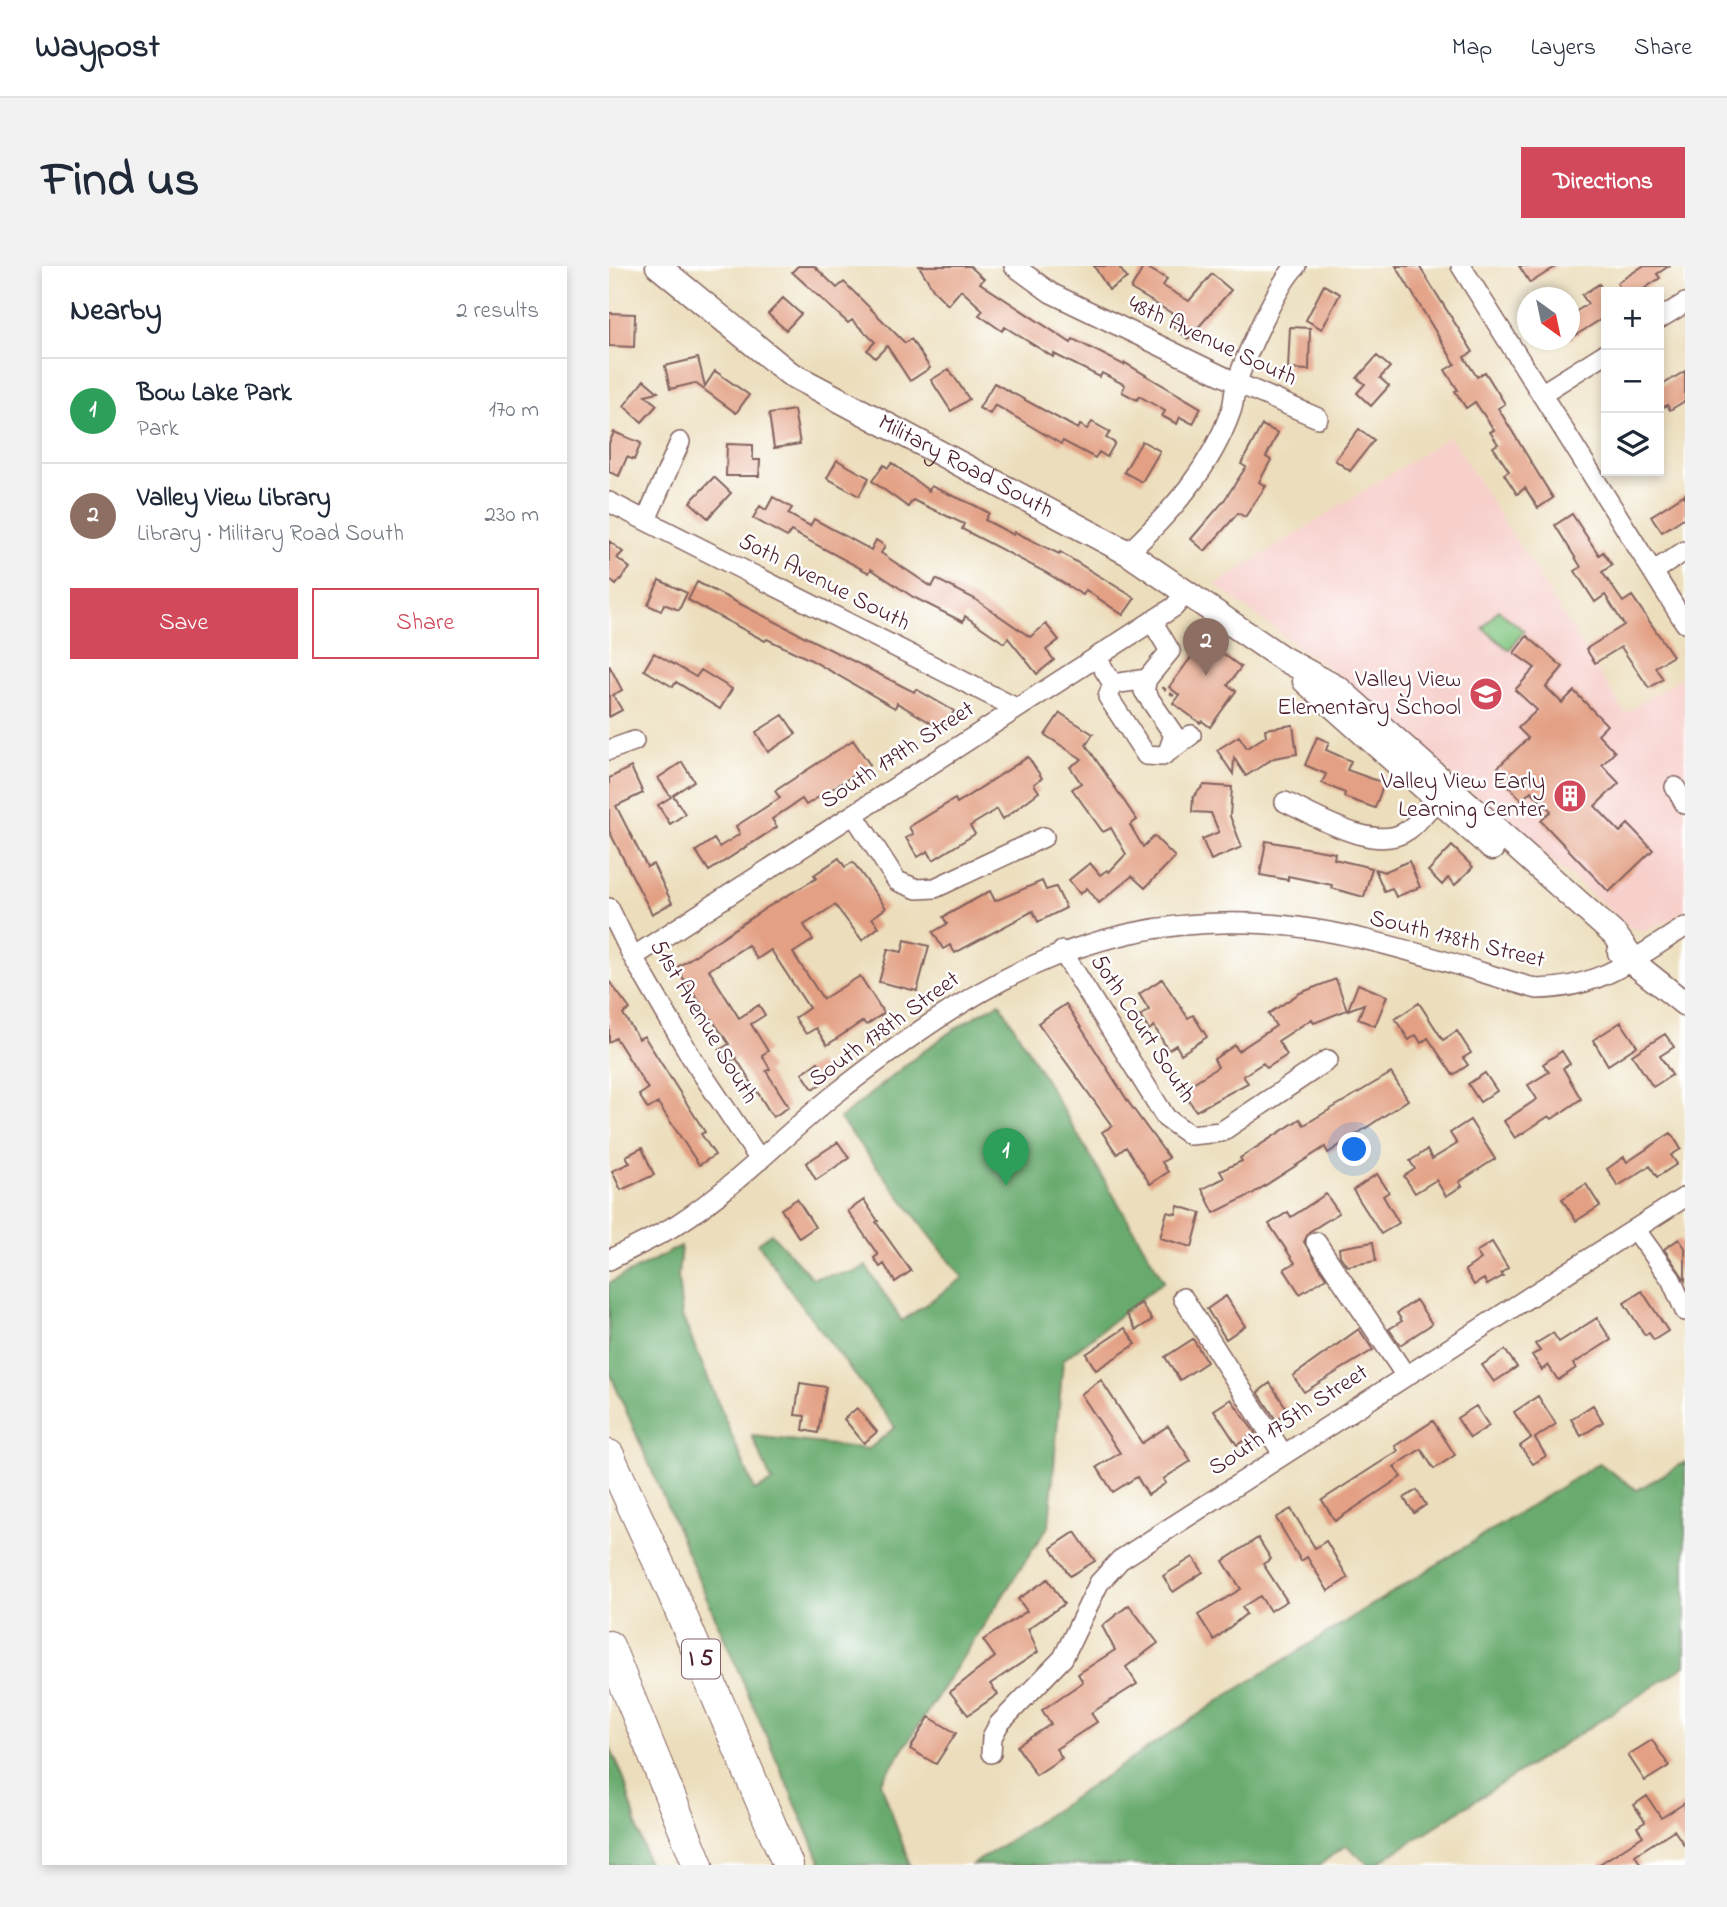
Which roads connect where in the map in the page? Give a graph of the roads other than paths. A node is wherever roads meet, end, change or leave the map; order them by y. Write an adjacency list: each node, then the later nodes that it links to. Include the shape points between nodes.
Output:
1 (658, 266): 15 (main road, Military Road South, via 789,373)
2 (1014, 266): 8 (street, 48th Avenue South, via 1051,293)
3 (1296, 266): 8 (street, via 1278,293)
4 (1461, 266): 9 (street)
5 (1685, 303): 6 (street)
6 (1664, 316)
7 (1601, 356): 9 (street)
8 (1237, 383): 10 (street, 48th Avenue South); 15 (street, via 1231,411 1202,469 1187,492)
9 (1541, 394): 16 (street)
10 (1318, 418)
11 (680, 442): 13 (street)
12 (609, 502): 13 (street, 50th Avenue South)
13 (646, 520): 23 (street, 50th Avenue South)
14 (1685, 551): 16 (street)
15 (1128, 553): 17 (main road, Military Road South)
16 (1654, 571): 19 (street)
17 (1186, 593): 18 (street, South 179th Street); 28 (main road, Military Road South, via 1282,658 1339,688)
18 (1152, 621): 20 (street, South 179th Street); 21 (street, via 1170,651)
19 (1685, 623)
20 (1096, 657): 22 (street); 23 (street, South 179th Street)
21 (1153, 682): 22 (street); 27 (street, via 1145,691 1174,735)
22 (1113, 684): 27 (street, via 1108,697 1146,755)
23 (1016, 708): 30 (street, South 179th Street)
24 (1191, 735): 27 (street)
25 (634, 741): 26 (street)
26 (609, 750)
27 (1168, 752)
28 (1442, 793): 29 (street, via 1408,831 1382,839 1354,833); 36 (main road, Military Road South, via 1616,936)
29 (1285, 802)
30 (853, 815): 31 (street, via 897,881 917,888 935,888); 35 (street, South 179th Street)
31 (1044, 837)
32 (609, 908): 35 (street, 51st Avenue South)
33 (1685, 927): 36 (street, South 178th Street)
34 (1062, 951): 36 (street, South 178th Street, via 1165,928 1249,923 1336,934 1537,989 1593,982); 38 (street, 50th Court South, via 1166,1118 1190,1135 1220,1132); 39 (street, South 178th Street, via 981,990 925,1026 832,1097)
35 (633, 957): 39 (street, 51st Avenue South, via 693,1060)
36 (1633, 959): 37 (main road, Military Road South)
37 (1685, 1004)
38 (1328, 1060)
39 (760, 1160): 43 (street, South 178th Street, via 679,1222)
40 (1685, 1197): 41 (street, South 175th Street)
41 (1635, 1229): 45 (street, via 1671,1279); 46 (street, South 175th Street)
42 (1316, 1242): 46 (street)
43 (609, 1260)
44 (1183, 1298): 47 (street)
45 (1685, 1311)
46 (1406, 1376): 47 (street, South 175th Street)
47 (1283, 1454): 50 (street, South 175th Street, via 1153,1537 1106,1573 1063,1658 999,1724)
48 (609, 1455): 52 (highway, I 5, via 673,1592)
49 (609, 1646): 51 (highway)
50 (991, 1753)
51 (698, 1865)
52 (787, 1865)

